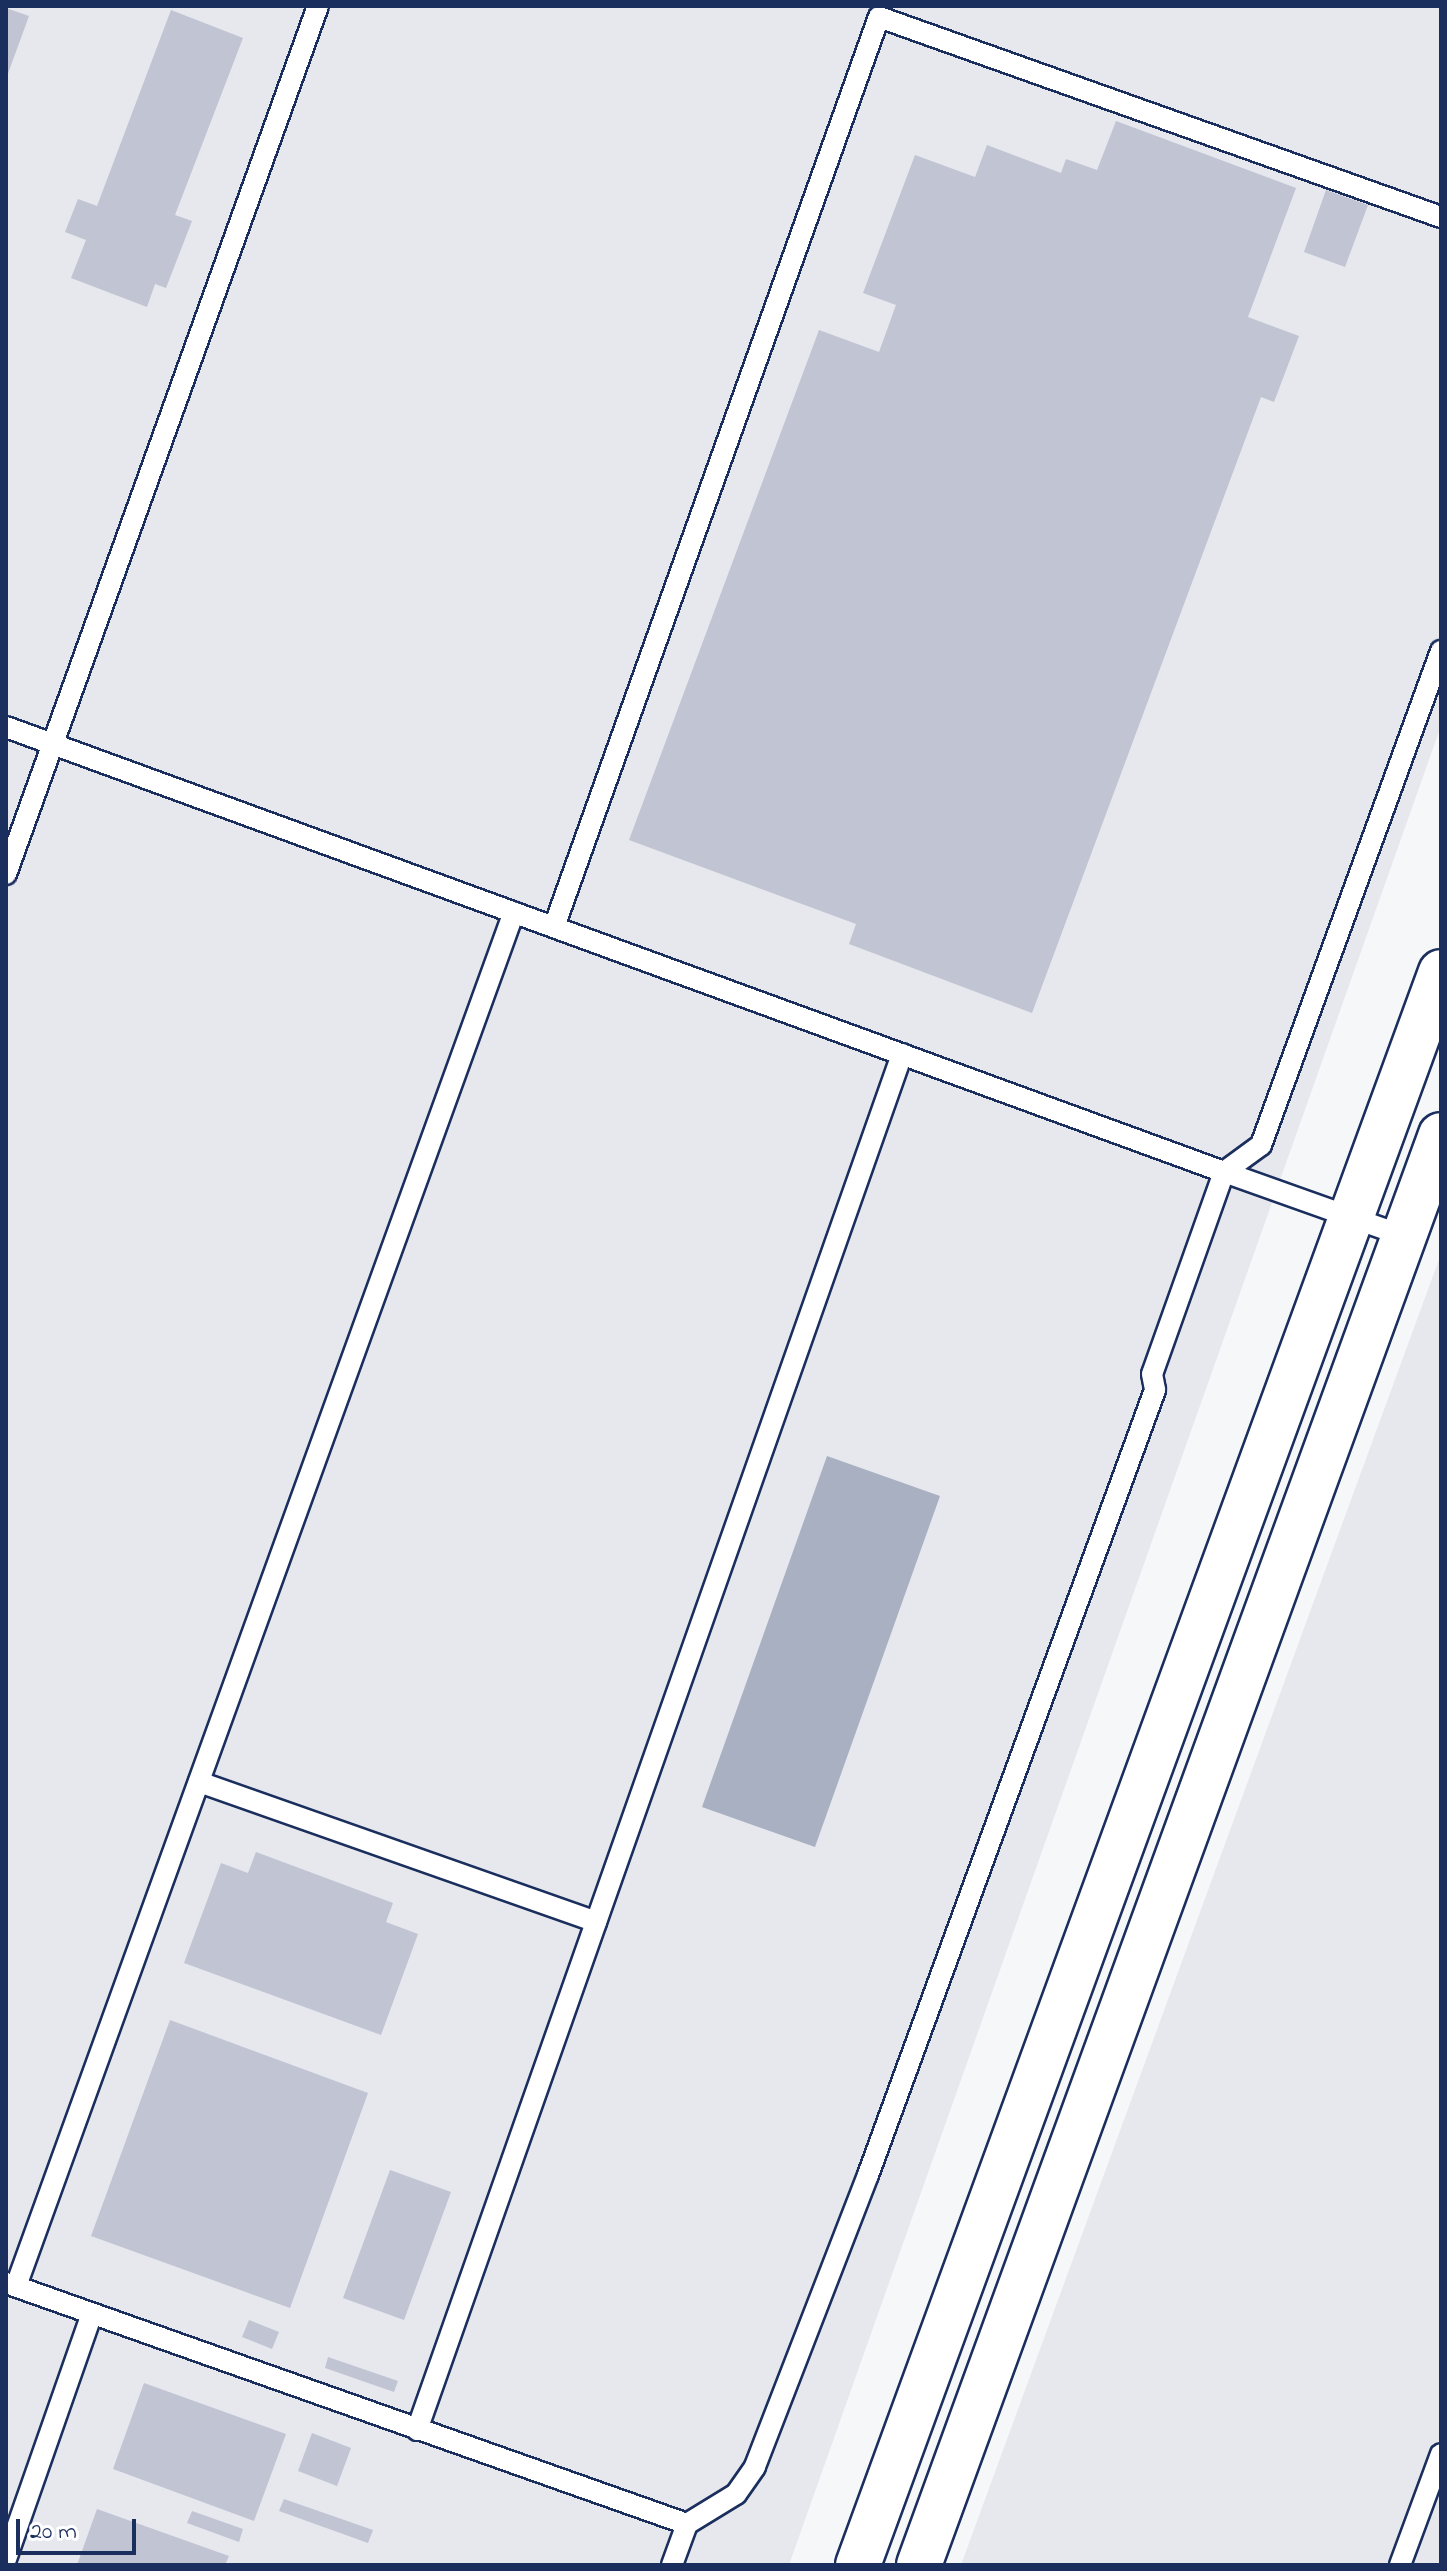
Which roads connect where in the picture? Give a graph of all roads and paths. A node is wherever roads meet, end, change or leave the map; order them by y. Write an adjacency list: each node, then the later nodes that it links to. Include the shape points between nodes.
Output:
1 (318, 6): 5 (lane)
2 (1441, 217): 8 (lane, via 879,17)
3 (1441, 651): 12 (lane, via 1261,1145)
4 (6, 727): 5 (lane)
5 (52, 744): 6 (lane); 7 (lane)
6 (6, 874)
7 (514, 912): 8 (lane); 15 (lane)
8 (554, 927): 10 (lane)
9 (1441, 972): 13 (street)
10 (902, 1054): 12 (lane); 16 (lane)
11 (1441, 1135): 14 (street)
12 (1224, 1172): 13 (lane); 21 (lane, via 1152,1374 1155,1390 868,2175 755,2467 736,2494)
13 (1351, 1217): 14 (lane); 24 (street)
14 (1404, 1236): 25 (street)
15 (199, 1782): 16 (lane); 17 (lane)
16 (596, 1922): 19 (lane)
17 (11, 2284): 18 (lane)
18 (91, 2316): 19 (lane); 22 (lane)
19 (417, 2430): 21 (lane)
20 (1441, 2454): 26 (lane)
21 (687, 2524): 23 (lane)
22 (6, 2559)
23 (672, 2565)
24 (858, 2565)
25 (919, 2565)
26 (1400, 2565)

